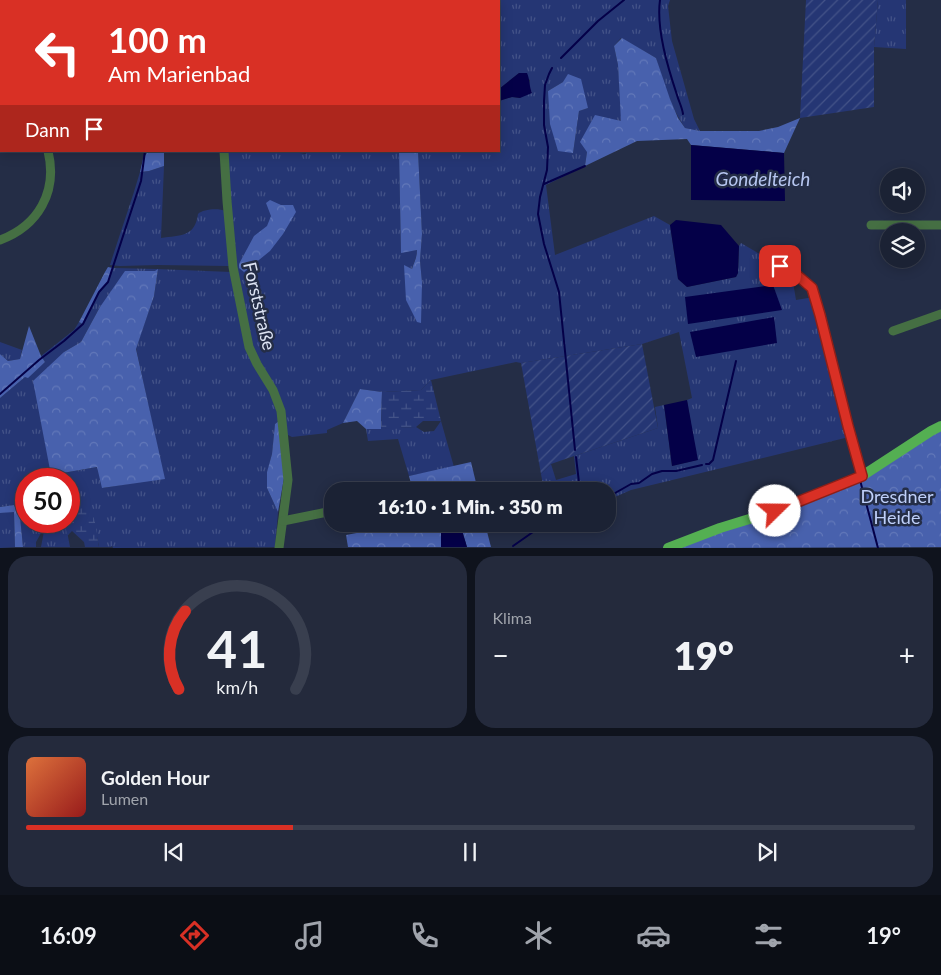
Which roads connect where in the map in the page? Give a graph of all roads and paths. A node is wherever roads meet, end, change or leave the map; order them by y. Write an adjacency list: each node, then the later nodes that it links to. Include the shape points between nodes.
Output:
1 (48, 152): 5 (street, via 48,191 38,212 19,232)
2 (224, 152): 12 (street, Forststraße, via 233,267 249,347 281,411 288,480)
3 (871, 225): 4 (street)
4 (941, 225)
5 (0, 240)
6 (780, 266): 10 (street, via 791,270 812,288)
7 (941, 314): 8 (street)
8 (893, 330)
9 (941, 426): 10 (main road)
10 (862, 476): 14 (main road, via 775,511)
11 (324, 513): 12 (street)
12 (283, 521): 13 (street, Forststraße)
13 (280, 548)
14 (668, 548)

